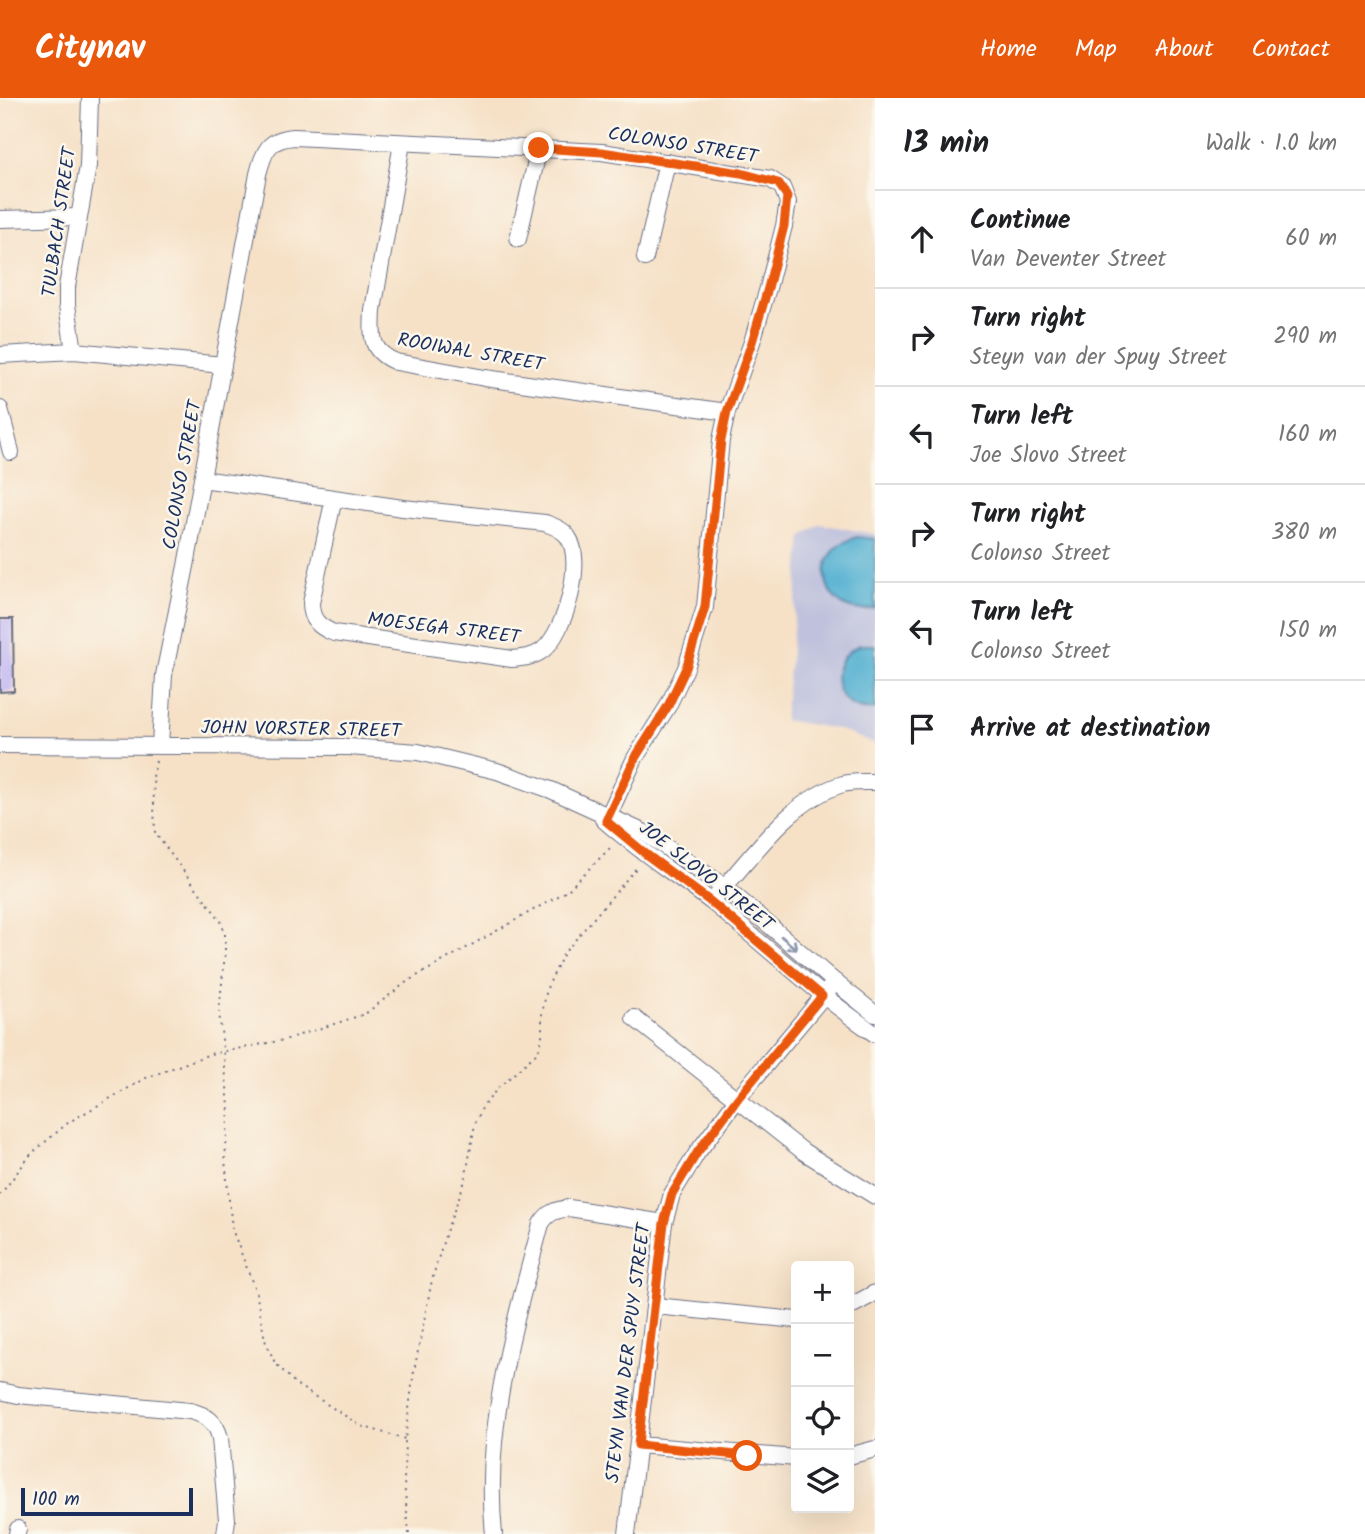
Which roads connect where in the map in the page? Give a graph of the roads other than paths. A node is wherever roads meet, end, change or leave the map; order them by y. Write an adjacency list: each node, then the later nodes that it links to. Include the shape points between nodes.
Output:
1 (90, 98): 5 (street, TULBACH STREET, via 88,166)
2 (402, 143): 3 (street, COLONSO STREET); 11 (street, COLONSO STREET, via 294,137 269,145 258,174); 13 (street, ROOIWAL STREET, via 373,310 375,348 383,357 485,378)
3 (539, 148): 4 (street, COLONSO STREET); 7 (street)
4 (667, 162): 8 (street); 13 (street, COLONSO STREET, via 770,180 787,196 768,288)
5 (79, 218): 6 (street); 9 (street, TULBACH STREET, via 66,287)
6 (0, 219)
7 (519, 239)
8 (645, 258)
9 (74, 351): 10 (street); 11 (street)
10 (0, 355)
11 (223, 365): 15 (street, COLONSO STREET)
12 (0, 409): 14 (street)
13 (727, 412): 21 (street, COLONSO STREET, via 705,607 686,668 635,758)
14 (11, 452)
15 (202, 479): 16 (street, MOESEGA STREET); 18 (street, COLONSO STREET, via 163,676)
16 (334, 498): 16 (street, MOESEGA STREET, via 558,528 570,539 574,551 569,604 558,633 540,652 512,659 323,629 314,620 312,603)
17 (0, 745): 18 (street, JOHN VORSTER STREET)
18 (160, 746): 20 (street, JOHN VORSTER STREET, via 418,752 497,771)
19 (875, 782): 22 (street, via 845,783 814,796)
20 (592, 809): 21 (street, JOE SLOVO STREET)
21 (608, 818): 22 (street, JOE SLOVO STREET, via 645,833); 23 (street, JOE SLOVO STREET, via 622,836)
22 (725, 887): 23 (street); 24 (street, JOE SLOVO STREET, one-way to 24)
23 (711, 902): 25 (street, JOE SLOVO STREET)
24 (835, 982): 25 (street, STEYN VAN DER SPUY STREET); 26 (street, JOE SLOVO STREET)
25 (822, 996): 28 (street, JOE SLOVO STREET); 29 (street, STEYN VAN DER SPUY STREET)
26 (875, 1014)
27 (634, 1018): 29 (street)
28 (875, 1034)
29 (738, 1098): 30 (street, via 804,1152); 31 (street, STEYN VAN DER SPUY STREET, via 683,1175)
30 (875, 1196)
31 (664, 1223): 34 (street, STEYN VAN DER SPUY STREET); 42 (street, via 569,1208 546,1215 541,1224 513,1330 494,1431)
32 (875, 1293): 33 (street)
33 (854, 1304)
34 (655, 1306): 35 (street); 37 (street, STEYN VAN DER SPUY STREET)
35 (791, 1320)
36 (0, 1391): 41 (street, via 204,1415 220,1438)
37 (638, 1445): 40 (street); 43 (street, STEYN VAN DER SPUY STREET)
38 (875, 1449): 39 (street)
39 (854, 1455)
40 (791, 1458)
41 (225, 1534)
42 (494, 1534)
43 (627, 1534)

